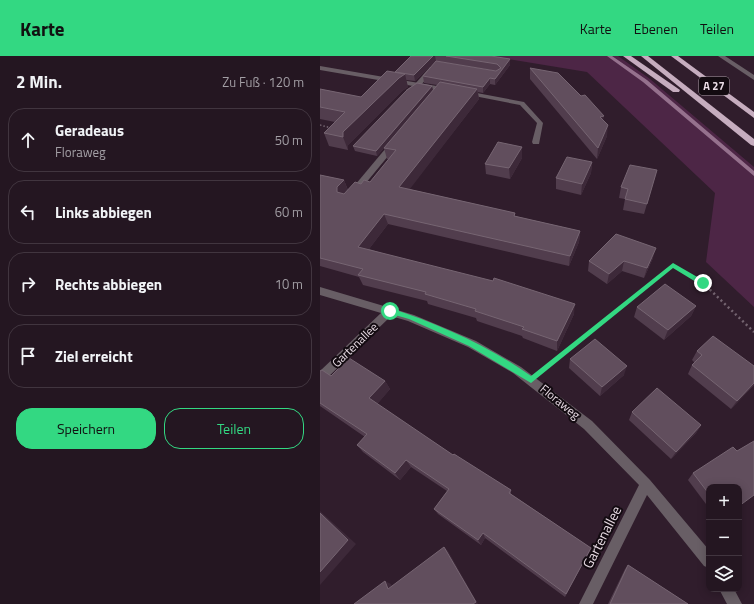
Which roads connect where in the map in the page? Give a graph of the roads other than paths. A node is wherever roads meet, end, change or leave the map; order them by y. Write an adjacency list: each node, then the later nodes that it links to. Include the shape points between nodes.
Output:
1 (626, 56): 12 (highway)
2 (644, 56): 12 (highway, A 27)
3 (674, 56): 13 (highway, A 27)
4 (721, 56): 7 (street)
5 (436, 64): 8 (street)
6 (320, 68): 8 (street)
7 (754, 78)
8 (417, 84): 9 (street, via 438,91); 11 (street)
9 (455, 91)
10 (462, 92): 15 (street, via 522,103 540,123)
11 (400, 98)
12 (717, 114): 16 (highway, A 27)
13 (754, 116)
14 (401, 136): 17 (street)
15 (536, 142)
16 (754, 143)
17 (346, 201)
18 (320, 291): 19 (street, Floraweg)
19 (390, 311): 20 (street, Gartenallee); 21 (street, Floraweg, via 472,344 517,370 588,425)
20 (320, 378)
21 (646, 484): 22 (street, Floraweg); 24 (street, Gartenallee)
22 (706, 558)
23 (728, 592): 25 (street)
24 (586, 604)
25 (735, 604)

